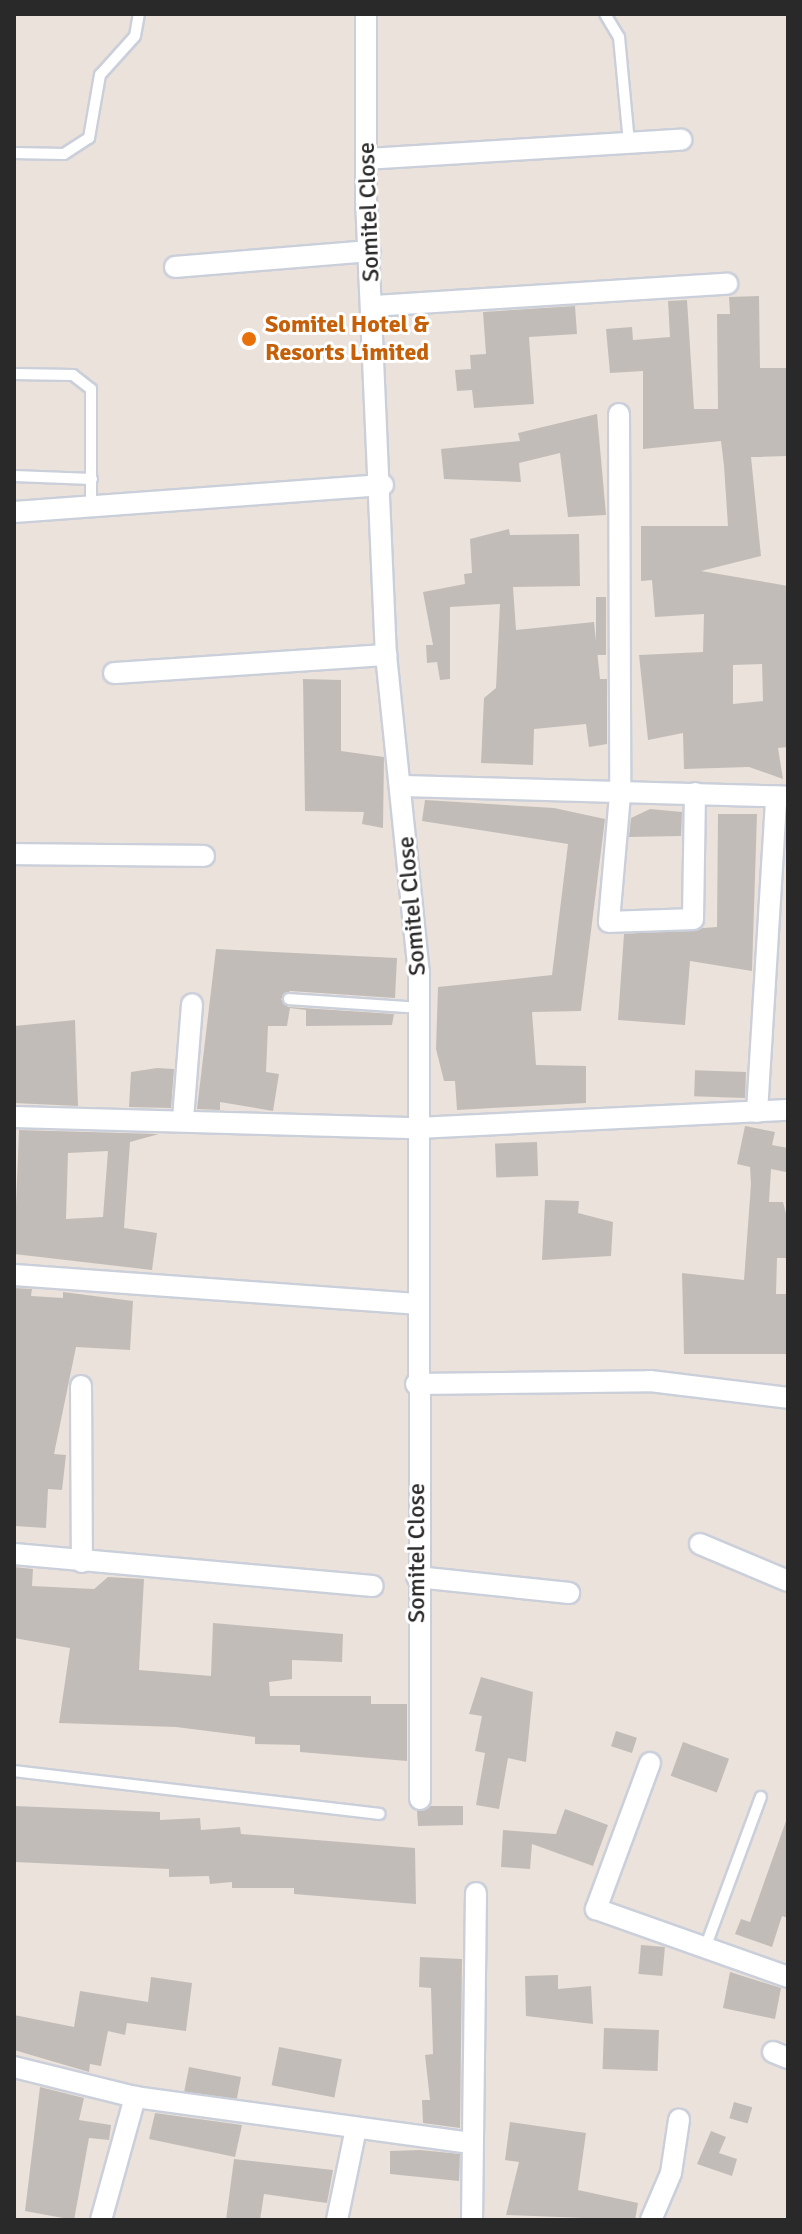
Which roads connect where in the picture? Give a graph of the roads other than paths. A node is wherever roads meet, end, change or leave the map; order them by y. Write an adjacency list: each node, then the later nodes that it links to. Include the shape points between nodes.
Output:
1 (139, 14): 6 (lane, via 135,36 100,75 89,138 64,154)
2 (366, 14): 7 (street, Somitel Close)
3 (605, 14): 5 (lane, via 619,37)
4 (681, 140): 5 (street)
5 (629, 143): 7 (street)
6 (14, 153)
7 (366, 159): 8 (street, Somitel Close)
8 (369, 251): 9 (street); 11 (street, Somitel Close)
9 (175, 267)
10 (727, 284): 11 (street)
11 (373, 306): 16 (street, Somitel Close)
12 (14, 374): 15 (lane, via 85,380)
13 (619, 414): 23 (street)
14 (14, 476): 15 (lane)
15 (92, 479): 17 (lane)
16 (383, 485): 17 (street); 19 (street, Somitel Close)
17 (91, 505): 18 (street)
18 (14, 512)
19 (386, 655): 20 (street); 21 (street, Somitel Close)
20 (114, 673)
21 (404, 786): 23 (street); 29 (street, Somitel Close)
22 (695, 793): 23 (street); 23 (street, via 693,919 609,922); 24 (street)
23 (620, 795)
24 (782, 797): 31 (street)
25 (14, 854): 26 (street)
26 (204, 856)
27 (289, 999): 29 (lane)
28 (192, 1004): 33 (street)
29 (420, 1008): 34 (street, Somitel Close)
30 (788, 1110): 31 (street)
31 (757, 1112): 34 (street)
32 (14, 1117): 33 (street)
33 (183, 1119): 34 (street)
34 (417, 1128): 36 (street, Somitel Close)
35 (14, 1275): 36 (street)
36 (417, 1304): 37 (street, Somitel Close)
37 (416, 1384): 39 (street, via 650,1381); 43 (street, Somitel Close)
38 (81, 1386): 42 (street)
39 (788, 1398)
40 (700, 1544): 44 (street)
41 (14, 1554): 42 (street)
42 (82, 1562): 45 (street)
43 (417, 1577): 46 (street); 50 (street, Somitel Close)
44 (788, 1581)
45 (373, 1586)
46 (569, 1593)
47 (650, 1763): 53 (street, via 596,1909)
48 (14, 1771): 51 (lane)
49 (761, 1797): 53 (lane)
50 (420, 1799)
51 (379, 1814)
52 (476, 1893): 59 (street)
53 (705, 1948): 54 (street)
54 (788, 1977)
55 (14, 2067): 56 (street)
56 (135, 2097): 58 (street); 60 (street)
57 (679, 2120): 63 (street, via 671,2173)
58 (356, 2128): 59 (street); 61 (street)
59 (472, 2143): 62 (street)
60 (101, 2220)
61 (337, 2220)
62 (472, 2220)
63 (651, 2220)

